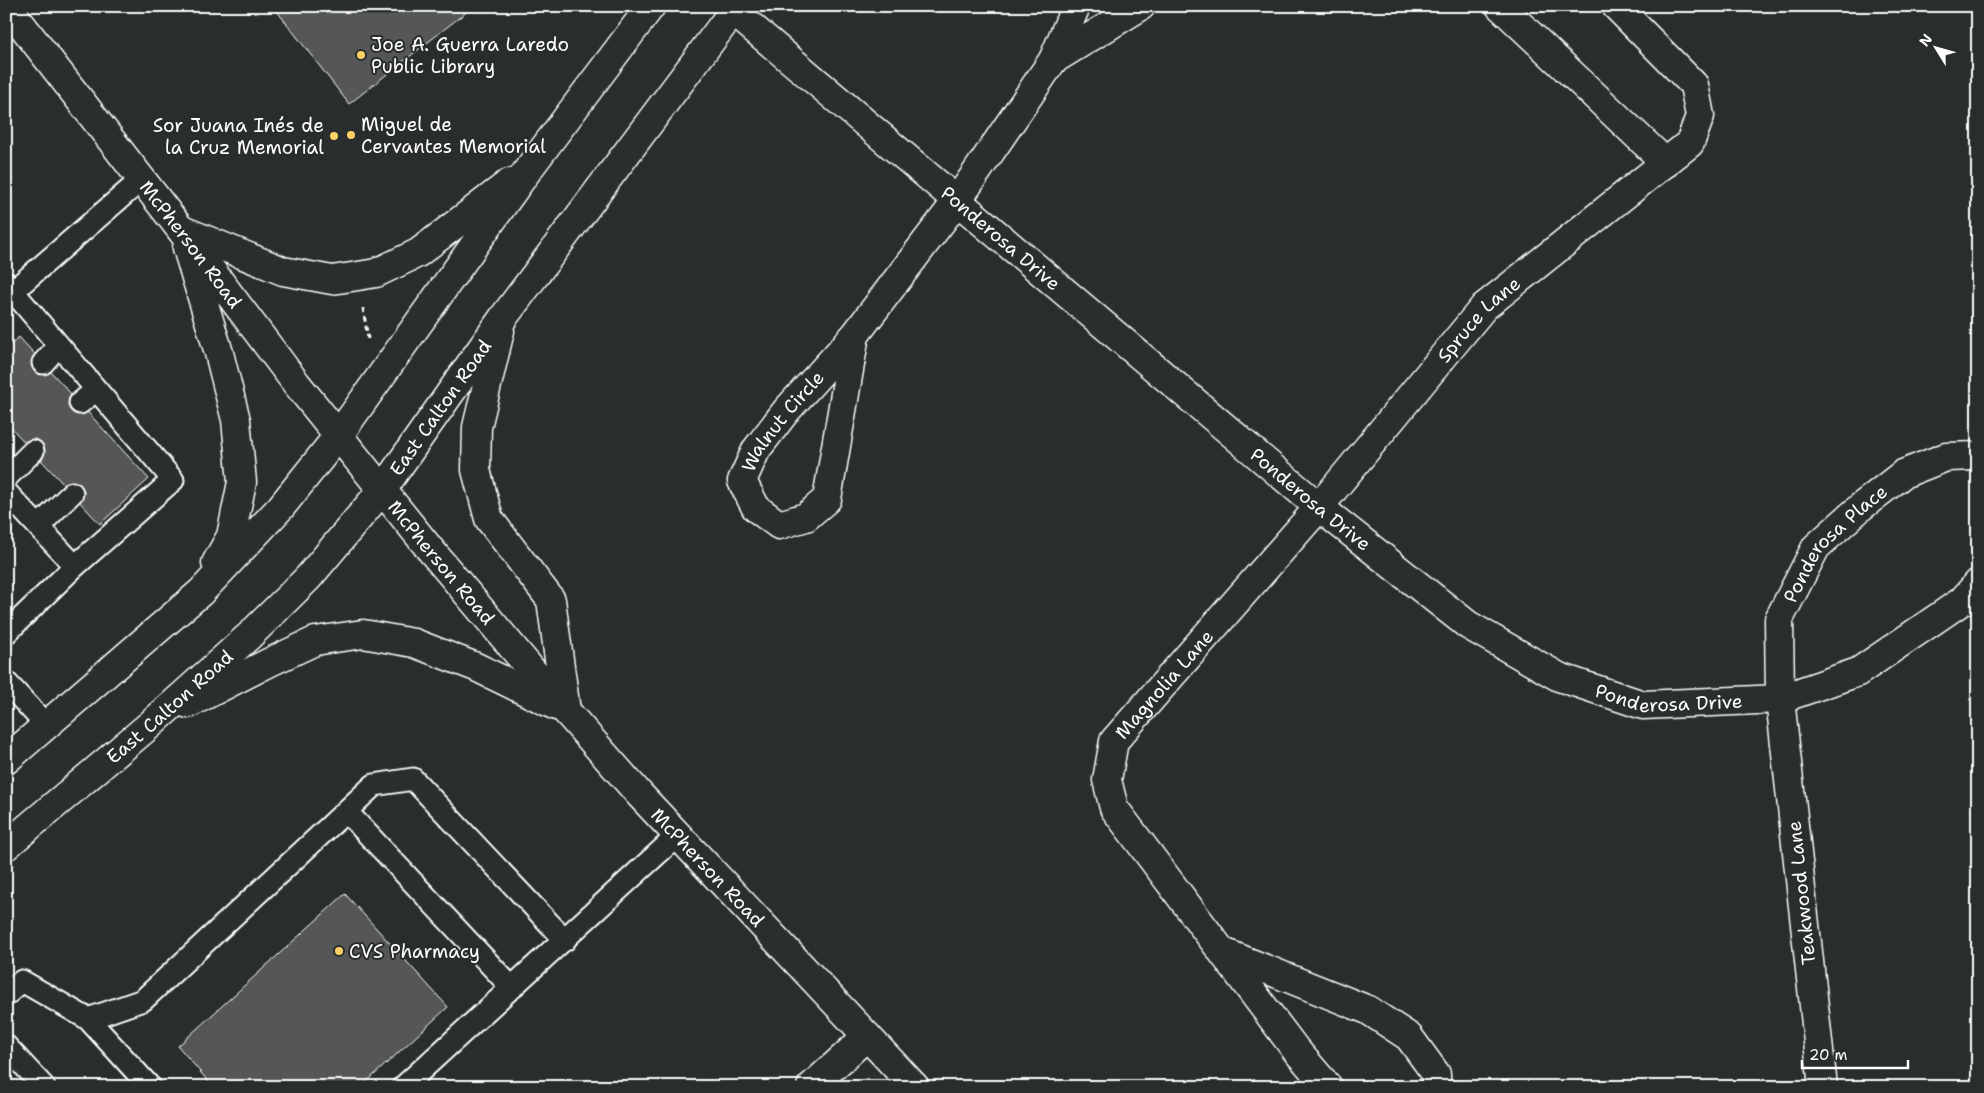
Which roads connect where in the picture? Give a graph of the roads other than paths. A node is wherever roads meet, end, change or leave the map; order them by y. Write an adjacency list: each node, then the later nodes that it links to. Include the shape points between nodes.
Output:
1 (7, 6): 11 (street, McPherson Road)
2 (651, 6): 10 (street)
3 (1076, 6): 8 (street)
4 (1141, 6): 8 (street)
5 (1500, 6): 9 (street)
6 (1616, 6): 9 (street, Spruce Lane, via 1694,85 1700,116 1697,125 1690,143)
7 (732, 8): 12 (street, Ponderosa Drive); 15 (street, East Calton Road)
8 (1053, 60): 12 (street, Walnut Circle)
9 (1666, 163): 26 (street, Spruce Lane, via 1484,308)
10 (530, 167): 13 (street, via 418,253 367,275 332,280 283,271); 19 (street)
11 (142, 179): 13 (street, McPherson Road); 14 (lane)
12 (957, 201): 16 (street, Walnut Circle); 26 (street, Ponderosa Drive)
13 (181, 230): 19 (street, McPherson Road); 30 (street, via 236,420 242,482 231,536)
14 (8, 291): 17 (lane)
15 (503, 318): 23 (street, East Calton Road); 34 (street, via 478,427 476,470 489,519 551,600)
16 (855, 335): 16 (street, Walnut Circle, via 786,411 756,450 742,481 756,508 779,525 806,517 827,499)
17 (58, 346): 18 (lane); 28 (lane, via 88,396 126,440 174,480)
18 (43, 363)
19 (338, 436): 23 (street, McPherson Road); 30 (street, via 281,507)
20 (33, 451): 22 (lane)
21 (1978, 456): 33 (street, Ponderosa Place, via 1946,457 1904,474 1816,547 1779,619)
22 (6, 478)
23 (382, 490): 34 (street, McPherson Road); 35 (street, East Calton Road, via 308,578)
24 (6, 492): 27 (lane)
25 (72, 493): 27 (lane)
26 (1320, 507): 33 (street, Ponderosa Drive, via 1468,625 1559,677 1643,705); 42 (street, Magnolia Lane, via 1114,741 1107,780 1114,808)
27 (39, 526): 28 (lane)
28 (75, 566): 31 (lane)
29 (1978, 583): 33 (street, Ponderosa Drive, via 1962,601 1858,672)
30 (201, 592): 36 (street)
31 (6, 633)
32 (6, 682): 36 (lane)
33 (1780, 699): 56 (street, Teakwood Lane)
34 (566, 711): 35 (street, via 476,666 414,643 362,634 315,641); 39 (street, McPherson Road)
35 (152, 723): 40 (street, East Calton Road)
36 (46, 726): 37 (street)
37 (6, 760)
38 (346, 811): 41 (lane, via 374,785 413,779); 43 (lane); 45 (lane, via 143,1000)
39 (678, 835): 41 (lane); 46 (street, McPherson Road)
40 (6, 846)
41 (565, 940): 43 (lane)
42 (1223, 952): 54 (street, Magnolia Lane, via 1296,1050); 55 (street, via 1368,1010 1409,1037 1436,1074)
43 (512, 988): 51 (lane)
44 (6, 995): 45 (lane, via 22,981)
45 (88, 1019): 50 (lane)
46 (867, 1036): 52 (street); 53 (street, McPherson Road)
47 (6, 1046): 48 (lane)
48 (29, 1079): 49 (lane)
49 (44, 1087)
50 (150, 1087)
51 (403, 1087)
52 (811, 1087)
53 (915, 1087)
54 (1328, 1087)
55 (1436, 1087)
56 (1823, 1087)

